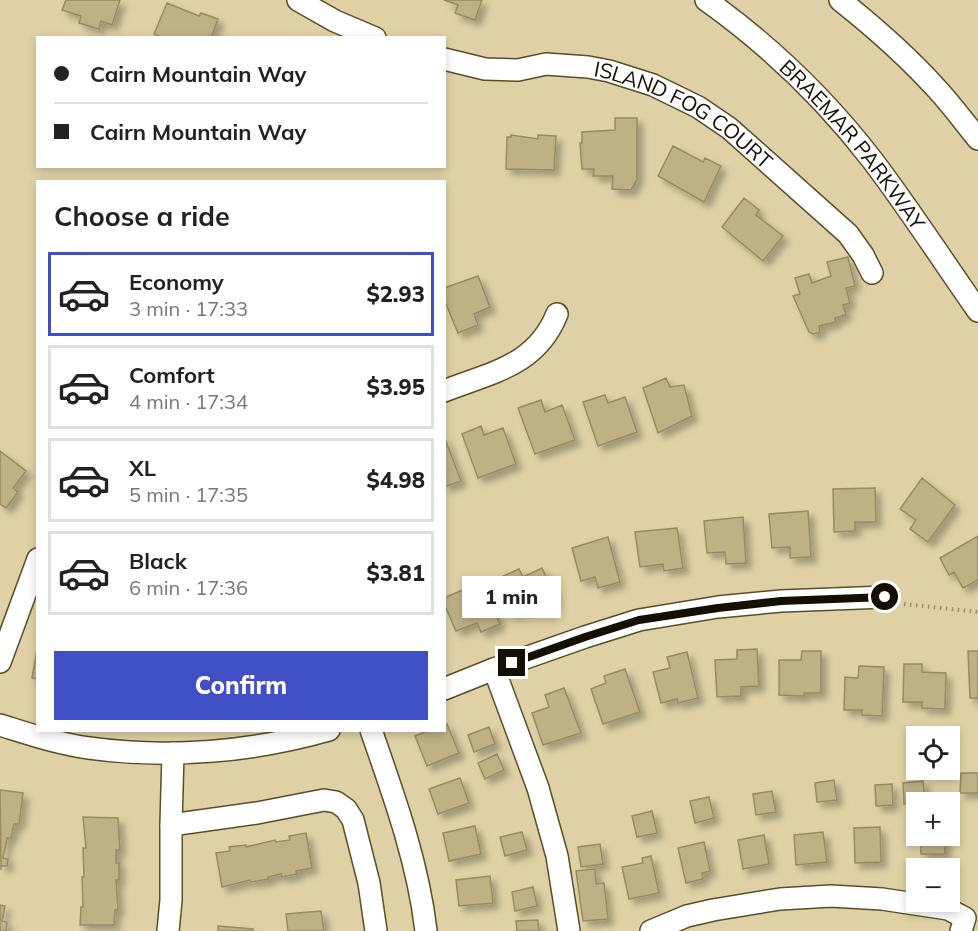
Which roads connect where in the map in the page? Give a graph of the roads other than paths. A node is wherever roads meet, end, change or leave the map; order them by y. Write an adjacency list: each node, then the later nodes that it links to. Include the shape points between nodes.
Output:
1 (298, 0): 4 (street)
2 (706, 0): 8 (street, BRAEMAR PARKWAY, via 778,58 826,106 872,161)
3 (840, 0): 6 (street, via 914,65)
4 (370, 36)
5 (446, 59): 7 (street, ISLAND FOG COURT, via 485,69 518,70 546,64 609,71 653,85 698,106 729,128 848,234)
6 (978, 139)
7 (872, 273)
8 (978, 311)
9 (556, 314): 10 (street, via 539,345 524,358)
10 (446, 390)
11 (36, 564): 13 (street)
12 (885, 597): 14 (street, via 781,601 639,620)
13 (0, 662)
14 (494, 669): 15 (street); 24 (street, via 538,788 557,856)
15 (446, 688)
16 (0, 725): 19 (street, via 87,748)
17 (322, 732): 19 (street, via 232,749)
18 (372, 732): 23 (street, via 398,806)
19 (173, 753): 20 (street)
20 (171, 825): 21 (street); 22 (street, via 324,800 336,802 353,820)
21 (168, 931)
22 (376, 931)
23 (426, 931)
24 (569, 931)
25 (651, 931): 26 (street, via 713,910 780,899 831,896 948,909 965,918)
26 (961, 931)

